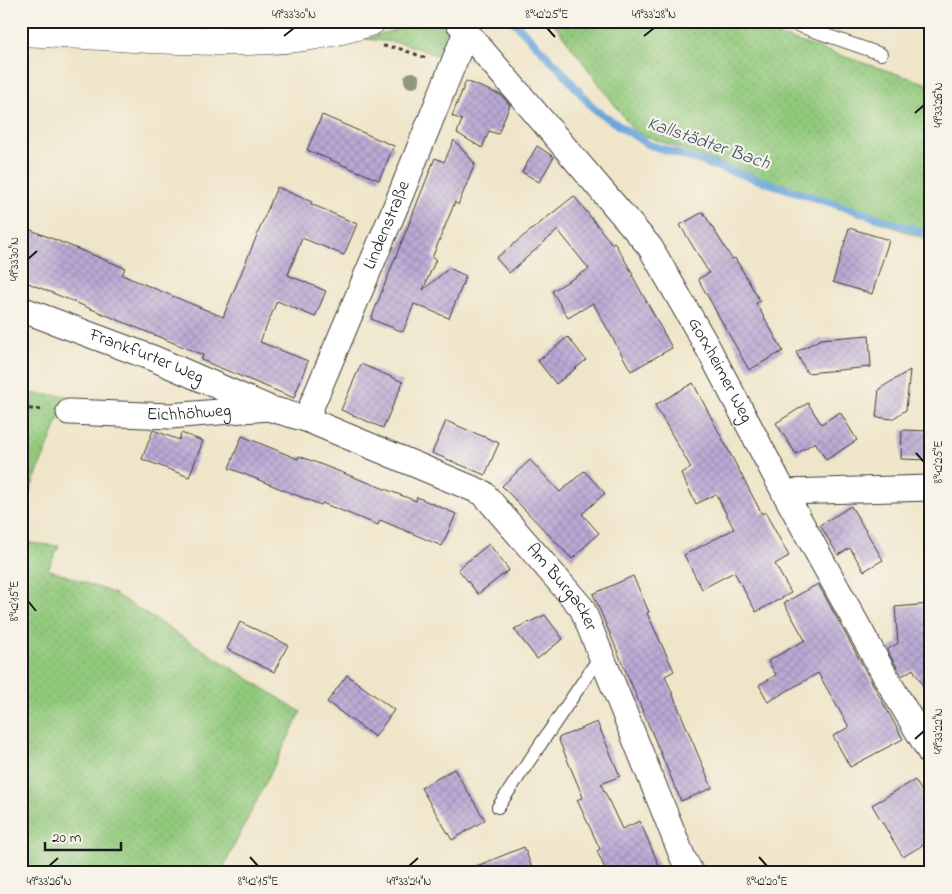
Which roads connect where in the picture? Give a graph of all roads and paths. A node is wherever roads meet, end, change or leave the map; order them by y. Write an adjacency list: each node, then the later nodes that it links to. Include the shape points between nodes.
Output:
1 (785, 21): 5 (lane)
2 (461, 27): 6 (street, Lindenstraße); 12 (street, Gorxheimer Weg, via 650,247)
3 (21, 32): 4 (main road, via 214,42 326,33)
4 (377, 34): 6 (path, via 398,48)
5 (881, 54)
6 (451, 68): 10 (street, Lindenstraße)
7 (21, 309): 8 (street, Frankfurter Weg, via 155,359)
8 (268, 408): 9 (street, Eichhöhweg, via 170,416); 10 (street, Eichhöhweg)
9 (69, 412)
10 (306, 419): 13 (street, Am Burgacker, via 483,493 582,608)
11 (931, 488): 12 (street)
12 (784, 492): 14 (street, Gorxheimer Weg)
13 (601, 655): 15 (lane); 16 (street, Am Burgacker)
14 (931, 754)
15 (498, 807)
16 (691, 873)

